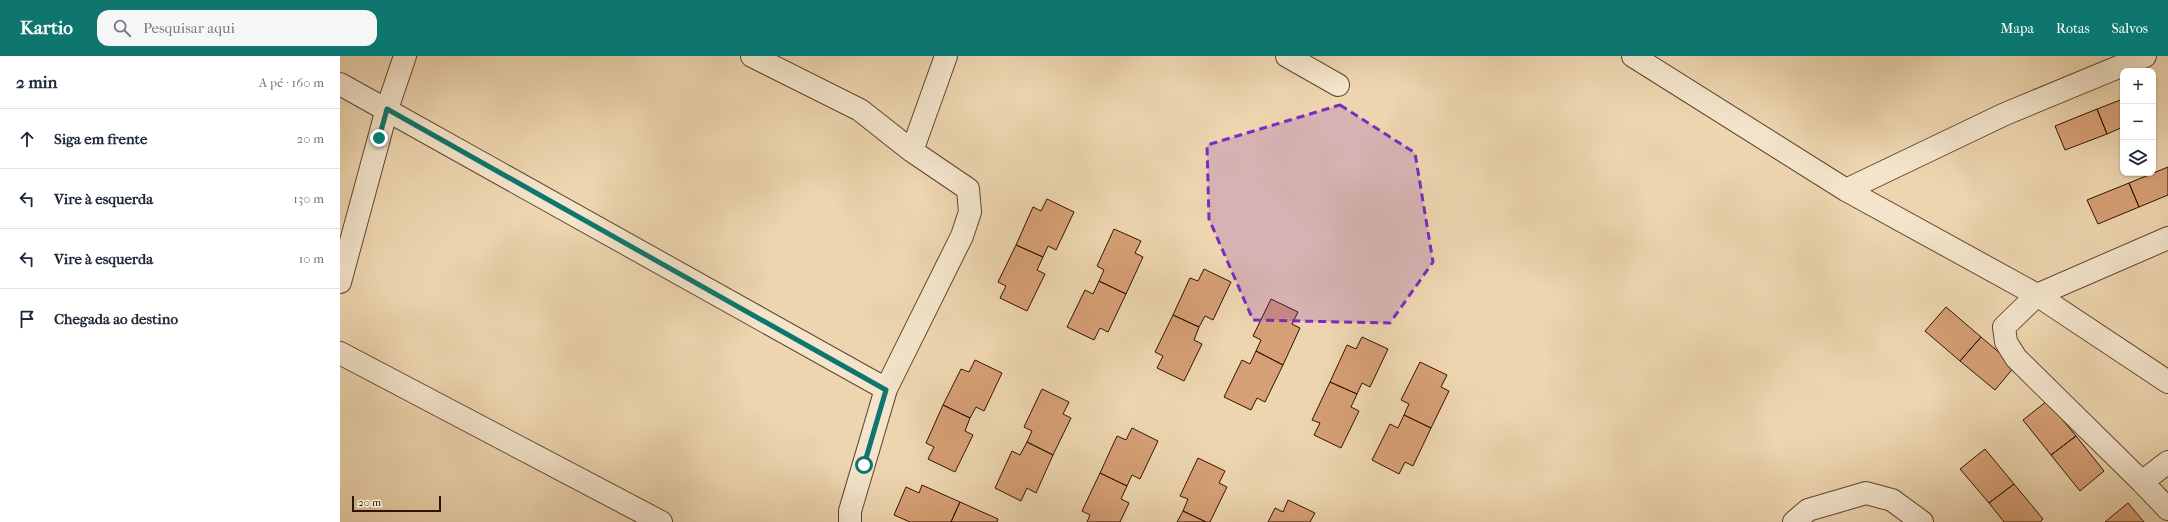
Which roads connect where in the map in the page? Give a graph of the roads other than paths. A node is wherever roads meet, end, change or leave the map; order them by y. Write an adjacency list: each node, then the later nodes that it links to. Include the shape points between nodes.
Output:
1 (405, 56): 9 (street)
2 (752, 56): 10 (street, via 860,110)
3 (946, 56): 10 (street)
4 (1287, 56): 8 (street)
5 (2145, 56): 11 (street, via 2005,114)
6 (1644, 58): 11 (street)
7 (340, 84): 9 (street)
8 (1338, 85)
9 (387, 109): 13 (street); 17 (street)
10 (912, 151): 17 (street, via 968,189 970,212 962,236)
11 (1846, 190): 14 (street)
12 (2168, 238): 14 (street)
13 (340, 282)
14 (2036, 295): 16 (street); 19 (street, via 2004,327 2006,342 2016,358)
15 (340, 354): 22 (street)
16 (2168, 382)
17 (886, 390): 21 (street)
18 (2168, 462): 19 (street)
19 (2142, 482): 20 (street)
20 (2168, 509)
21 (847, 518)
22 (661, 522)
23 (1794, 522): 24 (street, via 1808,510 1866,493 1892,500)
24 (1922, 522)

